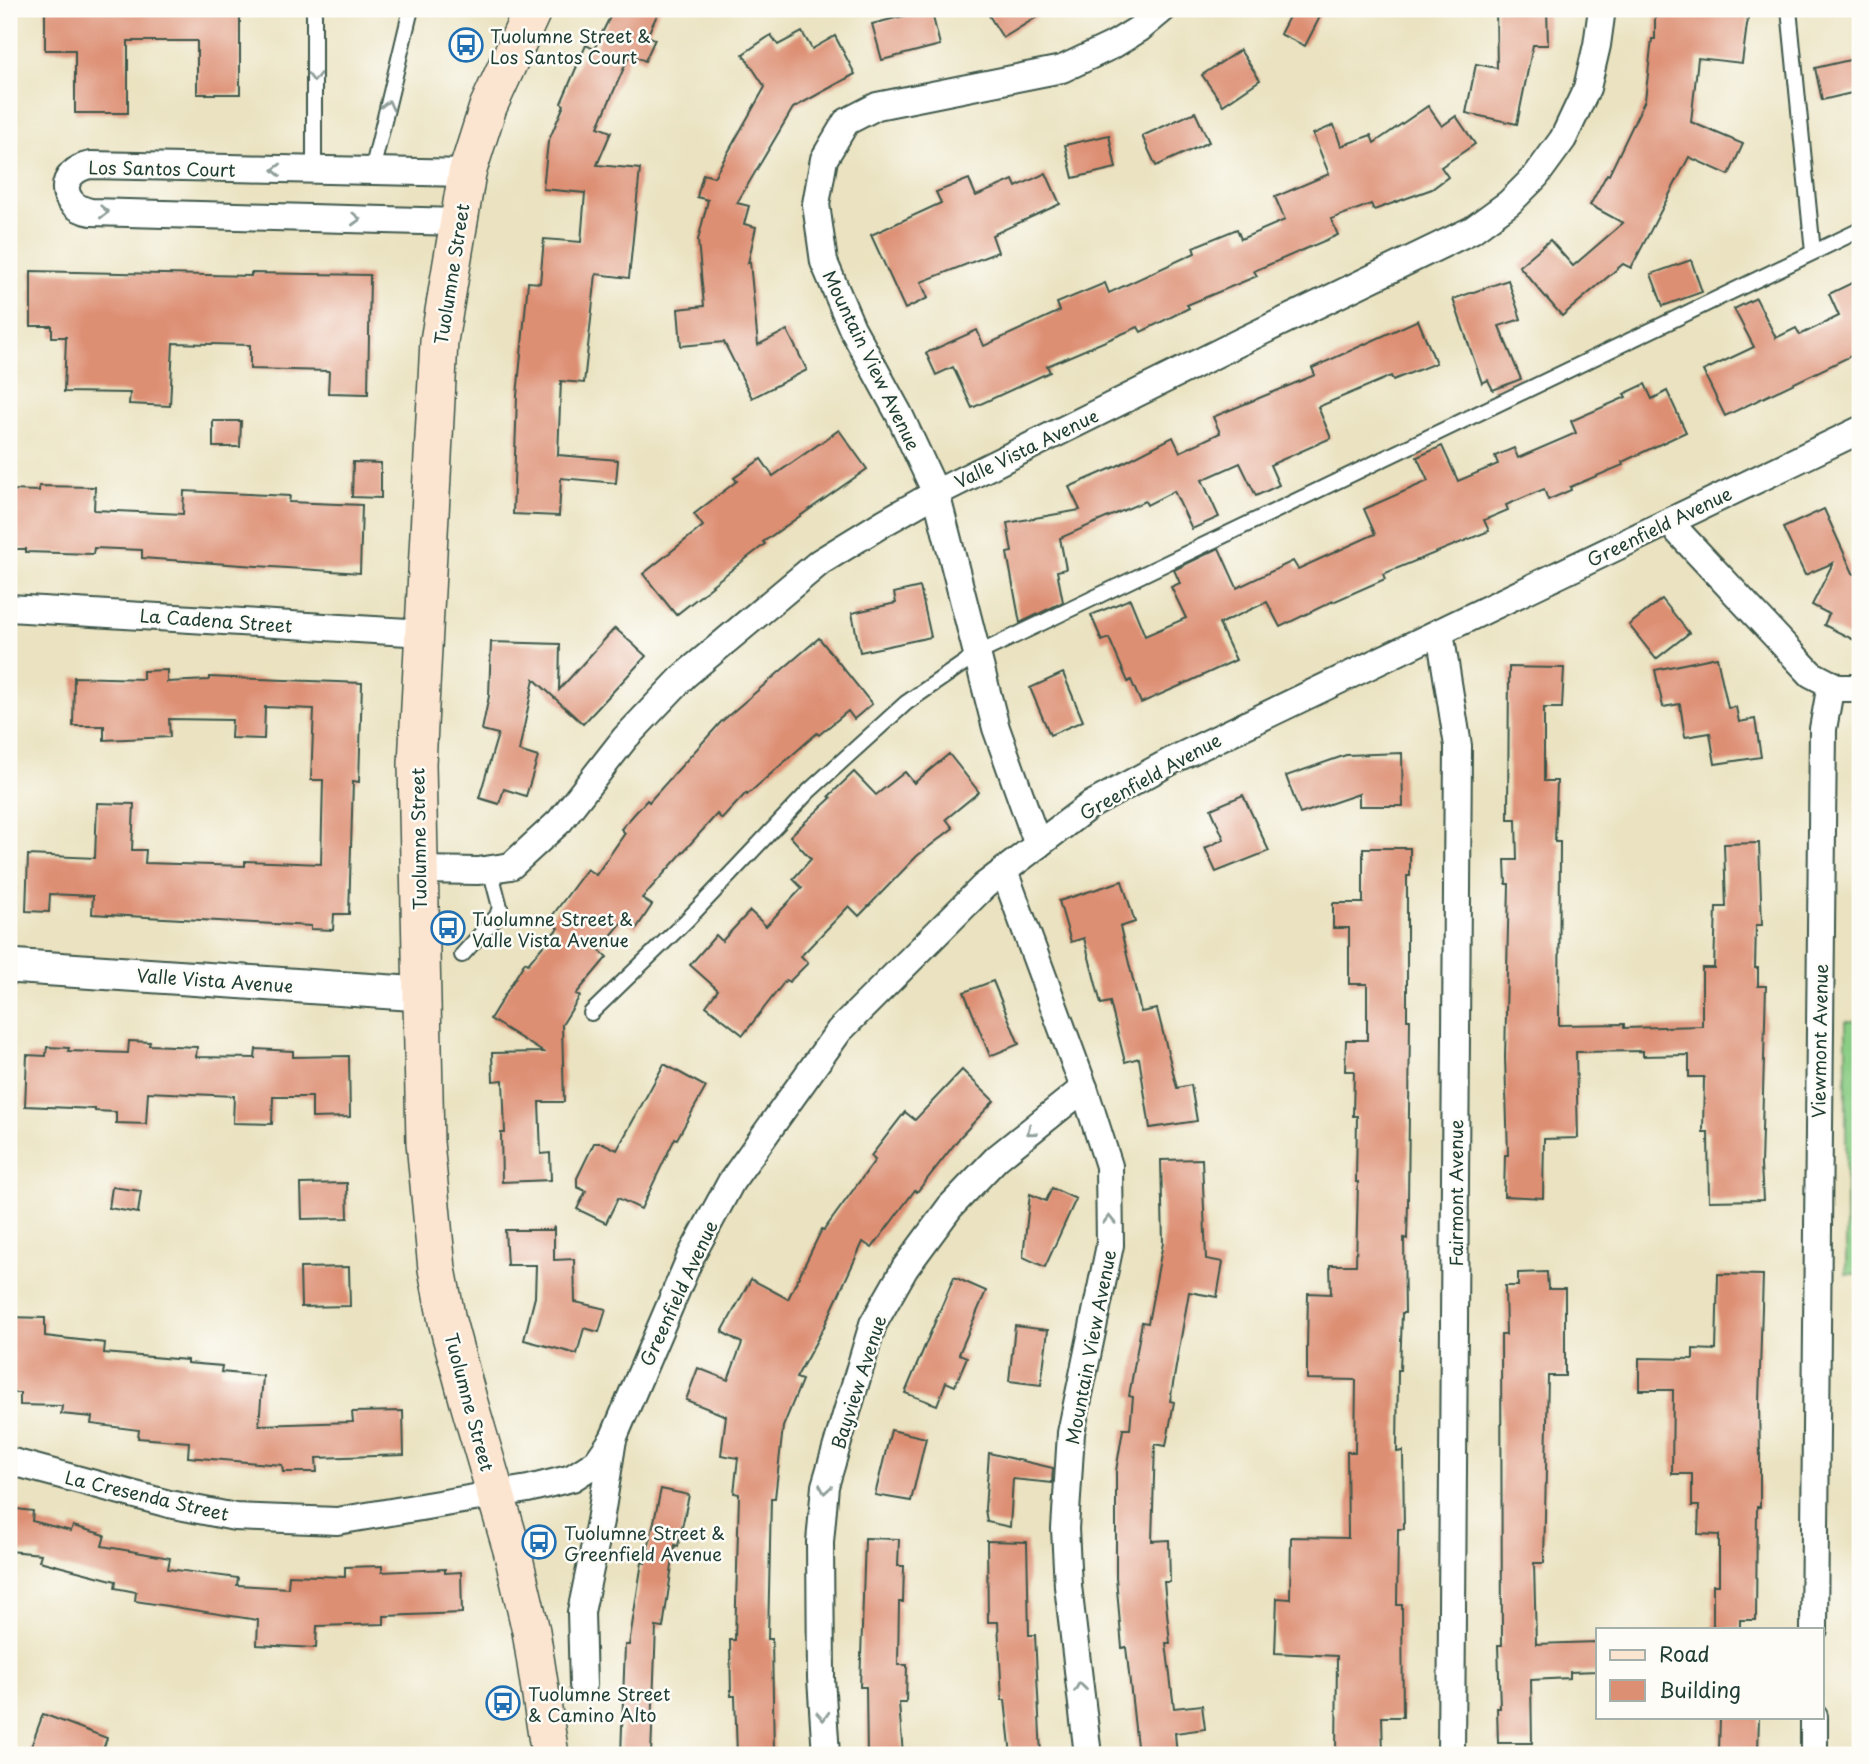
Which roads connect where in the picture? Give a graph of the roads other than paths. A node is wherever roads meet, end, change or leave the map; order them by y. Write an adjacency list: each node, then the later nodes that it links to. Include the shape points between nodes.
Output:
1 (314, 9): 7 (lane, one-way to 7)
2 (411, 9): 8 (lane, one-way to 2)
3 (533, 9): 9 (main road, Tuolumne Street, via 488,107)
4 (1163, 9): 14 (street, Mountain View Avenue, via 1113,45 1062,69 877,106 846,122 824,159 816,204 824,262 852,328)
5 (1602, 9): 14 (street, Valle Vista Avenue, via 1587,88 1563,139 1509,203 1472,230)
6 (1789, 9): 12 (lane)
7 (314, 171): 8 (street, Los Santos Court); 10 (street, Los Santos Court, one-way to 10, via 91,165 78,167 65,188 78,209 91,212)
8 (372, 171): 9 (street, Los Santos Court)
9 (467, 173): 10 (main road, Tuolumne Street)
10 (458, 222): 18 (main road, Tuolumne Street, via 439,341)
11 (1860, 230): 12 (lane)
12 (1813, 252): 19 (lane)
13 (1860, 430): 15 (street, Greenfield Avenue)
14 (936, 493): 19 (street, Mountain View Avenue); 23 (street, Valle Vista Avenue, via 820,562 685,675 625,738 560,821)
15 (1669, 522): 17 (street, Greenfield Avenue); 20 (street, via 1811,674)
16 (9, 607): 18 (street, La Cadena Street)
17 (1440, 632): 22 (street, Greenfield Avenue, via 1175,759 1089,806); 41 (street, Fairmont Avenue, via 1458,746)
18 (424, 634): 24 (main road, Tuolumne Street, via 417,764)
19 (977, 654): 22 (street, Mountain View Avenue, via 996,728); 30 (lane, via 906,703 809,791)
20 (1831, 684): 21 (street); 35 (street, Viewmont Avenue, via 1823,729)
21 (1860, 688)
22 (1038, 845): 25 (street, Greenfield Avenue)
23 (501, 868): 24 (street); 26 (lane); 26 (lane)
24 (418, 870): 29 (main road, Tuolumne Street)
25 (1004, 871): 31 (street, Mountain View Avenue); 32 (street, Greenfield Avenue, via 839,1031 731,1182 691,1256)
26 (499, 896): 27 (lane, via 497,916)
27 (462, 955)
28 (9, 966): 29 (street, Valle Vista Avenue)
29 (421, 994): 34 (main road, Tuolumne Street, via 425,1142 437,1269)
30 (591, 1013)
31 (1084, 1088): 39 (street, Bayview Avenue, one-way to 39, via 997,1158 950,1207 905,1268 873,1324 825,1486 820,1556); 40 (street, Mountain View Avenue, one-way to 31, via 1065,1529 1071,1433 1110,1245 1109,1166)
32 (613, 1439): 34 (street, Greenfield Avenue, via 597,1462 572,1478); 36 (street, Greenfield Avenue, via 581,1612)
33 (9, 1461): 34 (street, La Cresenda Street, via 169,1504 248,1517 337,1521)
34 (495, 1493): 38 (main road, Tuolumne Street, via 531,1631)
35 (1814, 1628)
36 (583, 1685)
37 (1814, 1718): 42 (street)
38 (550, 1755)
39 (825, 1755)
40 (1088, 1755)
41 (1451, 1755)
42 (1814, 1755)

